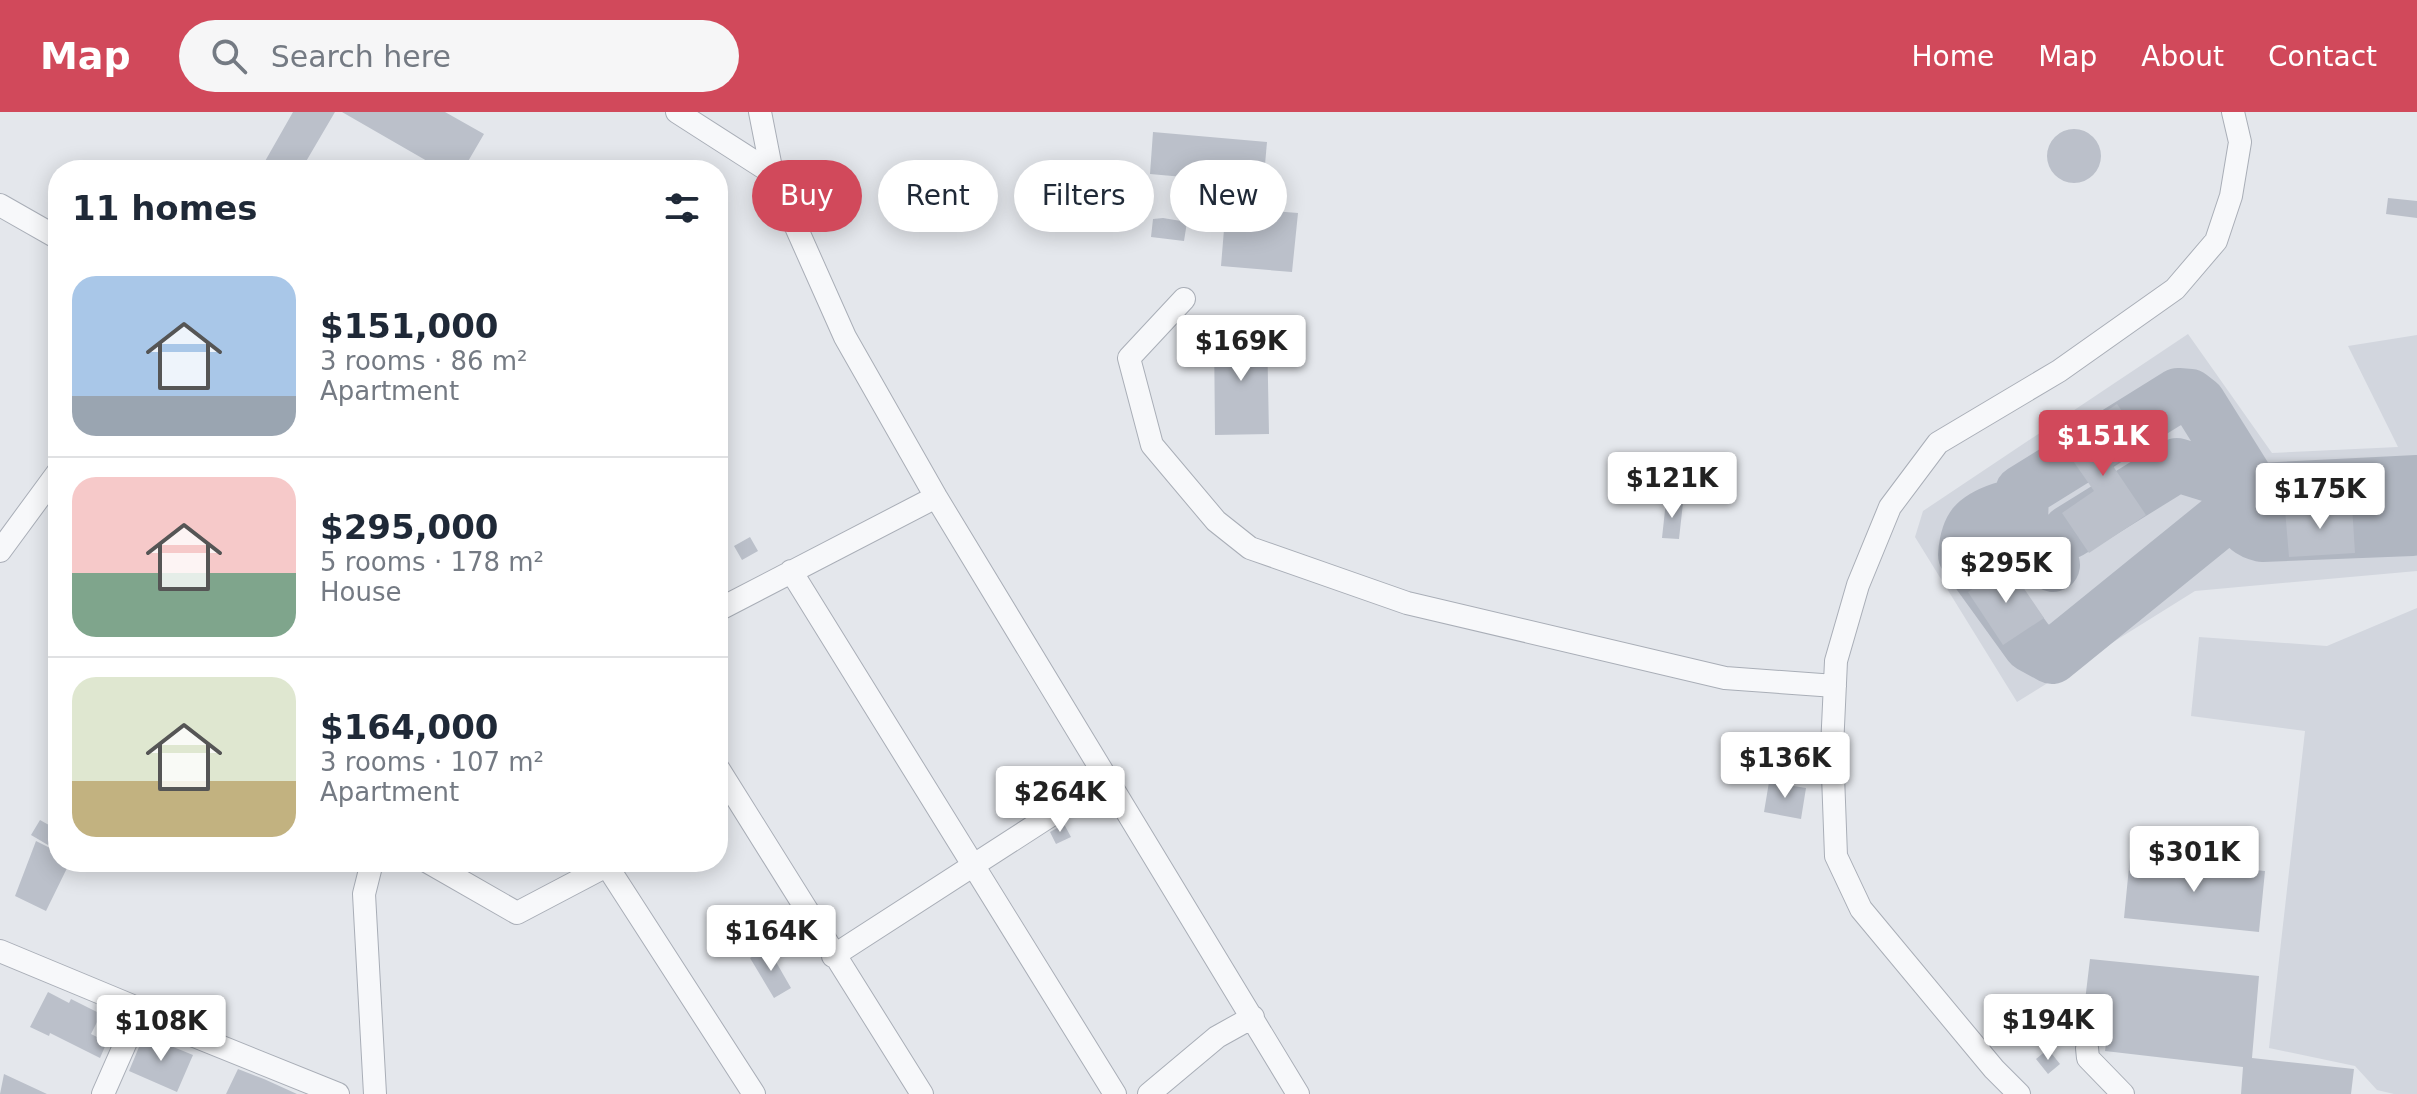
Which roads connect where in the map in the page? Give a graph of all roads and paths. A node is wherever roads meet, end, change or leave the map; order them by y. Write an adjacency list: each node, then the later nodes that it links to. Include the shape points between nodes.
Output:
1 (677, 112): 4 (street)
2 (760, 112): 5 (street)
3 (2233, 112): 15 (street, via 2240,142 2216,241 2175,289 2059,371 1938,443 1890,507 1858,585 1836,661)
4 (752, 160)
5 (769, 160)
6 (0, 205): 7 (street)
7 (48, 232)
8 (798, 232): 11 (street, via 845,337)
9 (1184, 299): 15 (street, via 1129,358 1152,445 1216,521 1250,548 1452,614 1725,678)
10 (48, 486): 12 (street)
11 (936, 497): 13 (street); 16 (street)
12 (0, 551)
13 (791, 571): 14 (street); 18 (street)
14 (728, 605)
15 (1835, 686): 36 (street, via 1836,856 1861,909)
16 (1107, 779): 18 (street); 26 (street)
17 (728, 804): 24 (street)
18 (973, 869): 24 (street); 33 (street)
19 (370, 872): 30 (street, via 364,894)
20 (445, 872): 21 (street, via 517,913)
21 (596, 872)
22 (616, 872): 31 (street)
23 (0, 951): 25 (street, via 130,1005)
24 (833, 956): 32 (street)
25 (135, 1012): 28 (street, via 132,1031); 29 (street)
26 (1253, 1017): 34 (street, via 1217,1037); 35 (street)
27 (2087, 1048): 37 (street, via 2088,1058)
28 (103, 1094)
29 (338, 1094)
30 (375, 1094)
31 (754, 1094)
32 (922, 1094)
33 (1115, 1094)
34 (1149, 1094)
35 (1298, 1094)
36 (2019, 1094)
37 (2123, 1094)

